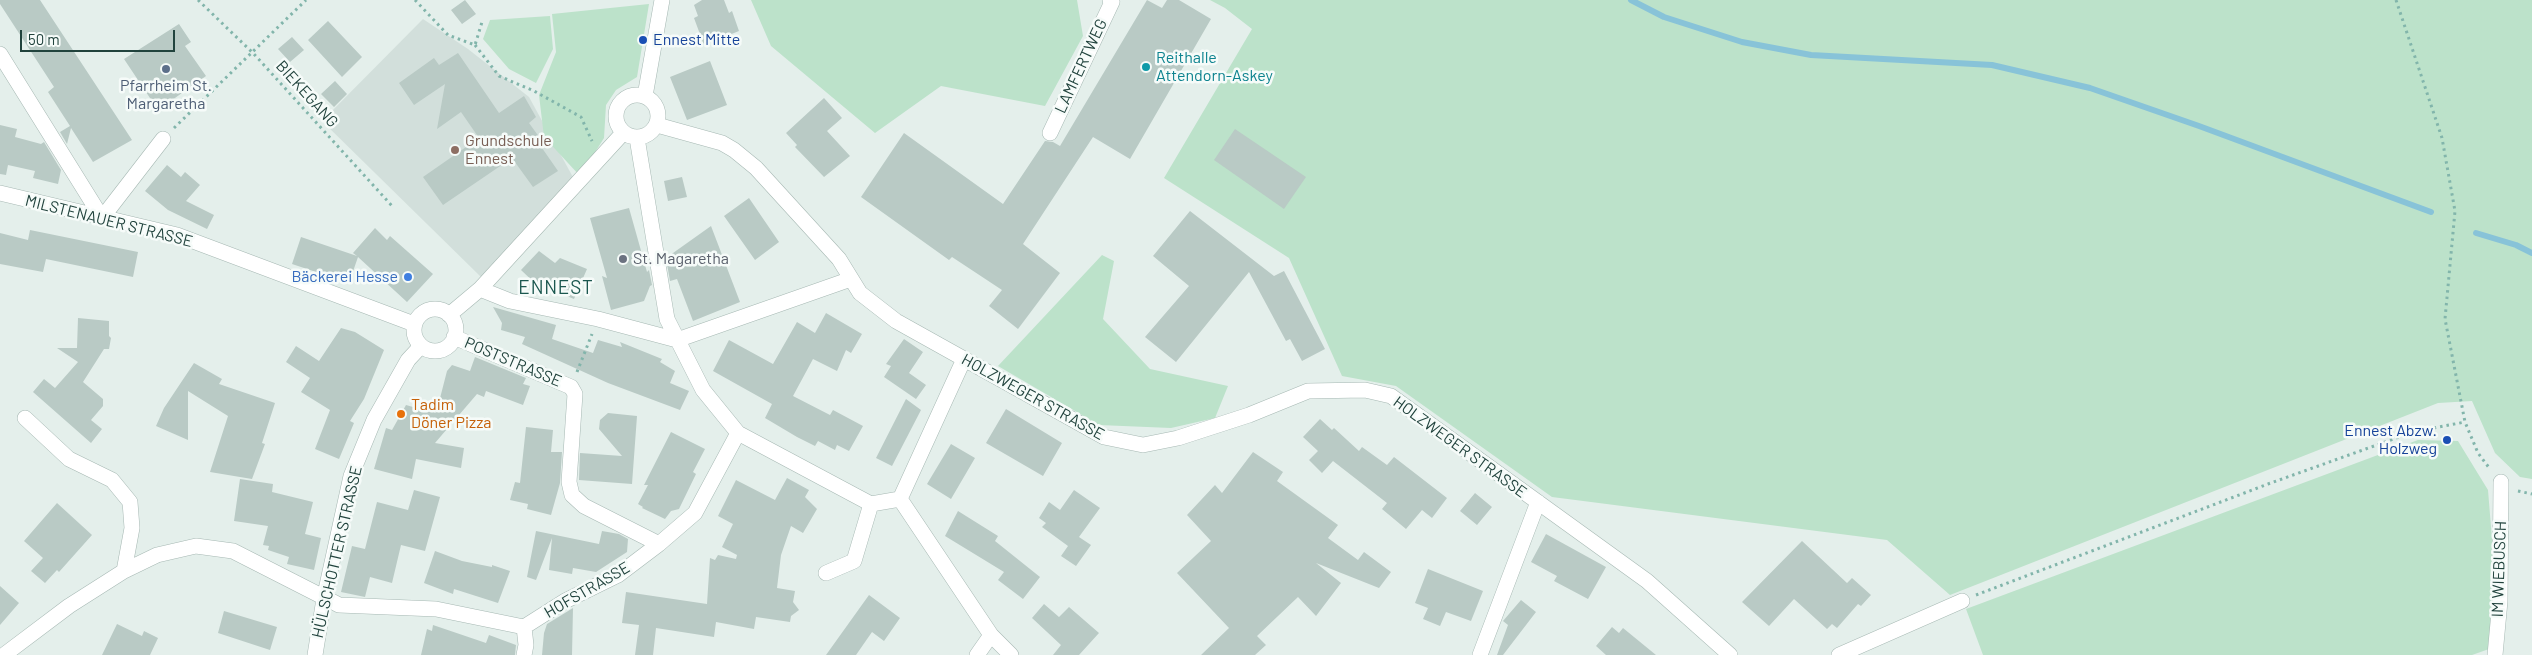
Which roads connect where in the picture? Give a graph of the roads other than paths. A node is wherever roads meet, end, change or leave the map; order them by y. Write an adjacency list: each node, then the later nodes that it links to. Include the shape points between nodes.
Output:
1 (662, 0): 4 (street)
2 (1110, 0): 6 (street, LAMFERTWEG, via 1112,2)
3 (0, 54): 10 (street)
4 (645, 96): 5 (street, via 654,103 658,114); 7 (street, via 630,96 618,105 615,120)
5 (656, 125): 7 (street, via 649,134); 11 (street, HOLZWEGER STRASSE, via 722,143 734,150 756,168 839,259)
6 (1050, 133)
7 (630, 135): 12 (street, via 600,158); 16 (street, via 667,319)
8 (163, 139): 10 (street)
9 (0, 193): 10 (street, MILSTENAUER STRASSE)
10 (102, 218): 14 (street, MILSTENAUER STRASSE, via 177,235)
11 (851, 280): 16 (street); 18 (street, HOLZWEGER STRASSE, via 860,294 896,321)
12 (480, 288): 13 (street); 16 (street, via 510,301)
13 (449, 314): 14 (street, via 433,309 425,311); 15 (street, via 456,329)
14 (414, 324): 17 (street, via 413,332)
15 (454, 337): 17 (street, via 446,348 440,350); 25 (street, POSTSTRASSE, via 571,387 575,394 569,482 572,495 584,506)
16 (678, 340): 20 (street, via 703,390)
17 (421, 346): 28 (street, HÜLSCHOTTER STRASSE, via 408,360 374,420 351,476)
18 (964, 359): 22 (street); 23 (street, HOLZWEGER STRASSE, via 1104,437 1143,445 1178,438 1249,415 1308,391 1365,390 1391,396)
19 (25, 418): 26 (street, via 68,459 112,480 130,502 132,528)
20 (738, 433): 24 (street); 25 (street, HOFSTRASSE, via 695,513)
21 (2501, 482): 40 (street, IM WIEBUSCH, via 2500,601)
22 (900, 499): 24 (street); 31 (street)
23 (1538, 502): 37 (street); 38 (street, HOLZWEGER STRASSE, via 1647,581)
24 (871, 504): 27 (street, via 854,561)
25 (659, 544): 30 (street, HOFSTRASSE, via 618,575 565,601)
26 (124, 571): 28 (street, via 157,555 196,546 233,551); 32 (street, via 69,606)
27 (826, 573)
28 (324, 599): 30 (street, via 339,605 436,609); 33 (street, HÜLSCHOTTER STRASSE)
29 (1962, 601): 39 (street)
30 (524, 627): 34 (street)
31 (991, 635): 35 (street); 36 (street)
32 (4, 655)
33 (315, 655)
34 (524, 655)
35 (977, 655)
36 (1011, 655)
37 (1480, 655)
38 (1730, 655)
39 (1839, 655)
40 (2495, 655)

